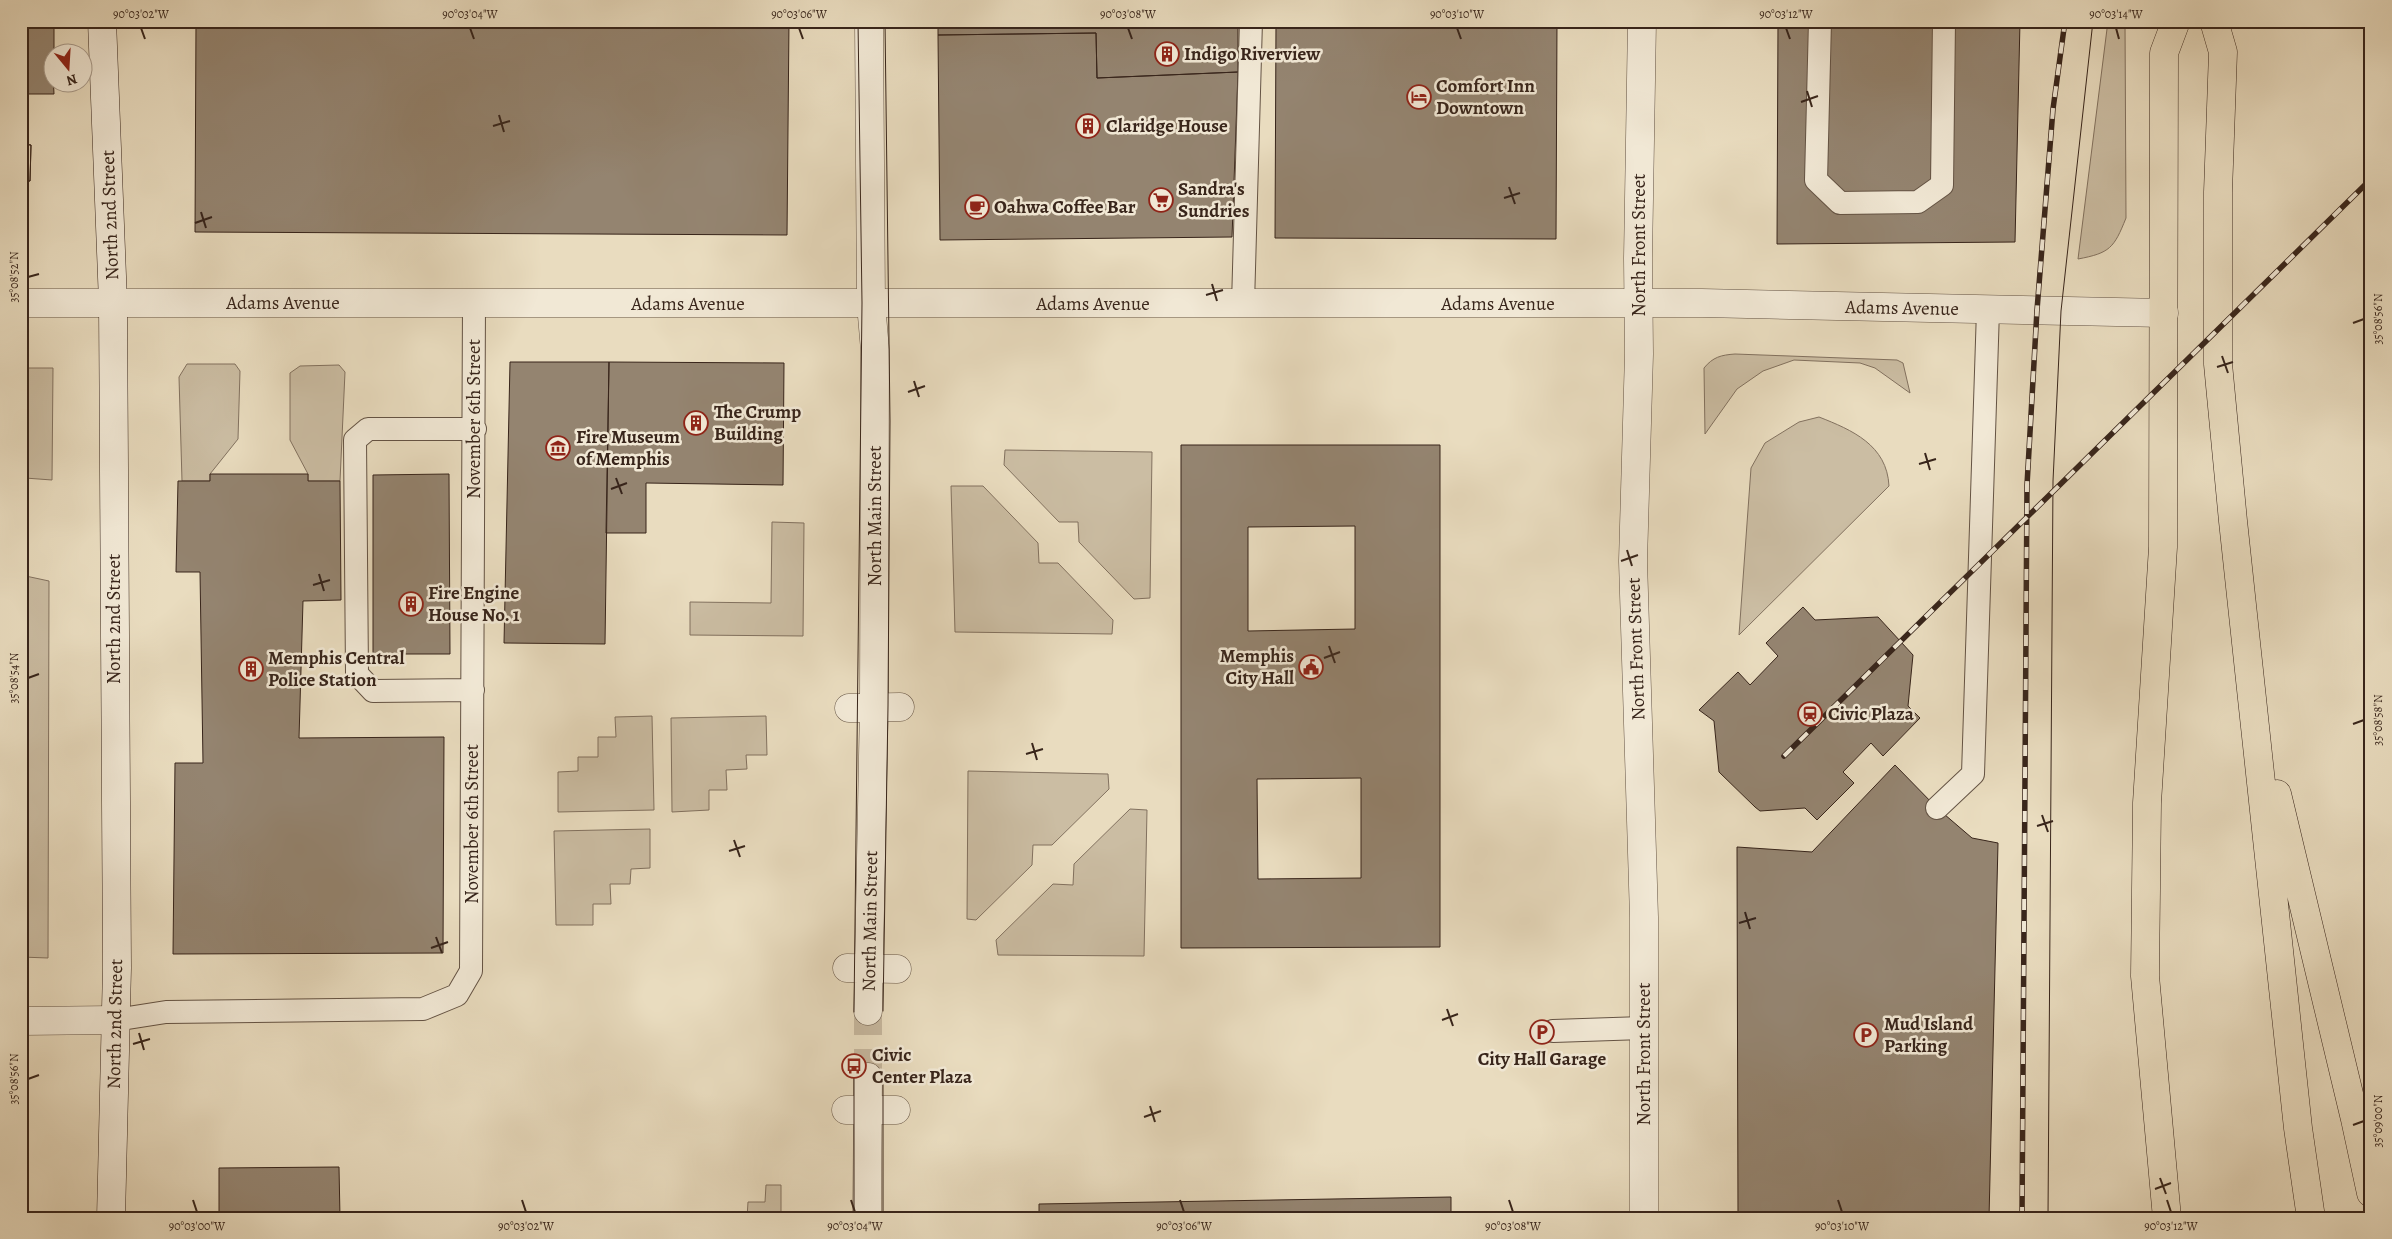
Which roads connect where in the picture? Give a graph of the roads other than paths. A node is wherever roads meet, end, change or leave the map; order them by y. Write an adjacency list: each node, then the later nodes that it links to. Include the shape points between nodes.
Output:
1 (102, 21): 9 (street, North 2nd Street)
2 (869, 21): 12 (street, North Main Street)
3 (1251, 21): 13 (lane)
4 (1642, 21): 14 (street, North Front Street)
5 (1820, 21): 6 (lane, via 1816,180 1840,203 1918,202 1942,185)
6 (1944, 21)
7 (2176, 21): 16 (highway, via 2164,53)
8 (2214, 21): 18 (highway, via 2223,52 2218,192 2218,364)
9 (113, 302): 10 (street, Adams Avenue); 11 (street, Adams Avenue); 24 (street, North 2nd Street)
10 (21, 303)
11 (474, 304): 12 (street, Adams Avenue); 17 (lane, November 6th Street)
12 (871, 304): 13 (street, Adams Avenue); 21 (street, North Main Street, via 875,350 875,707)
13 (1243, 304): 14 (street, Adams Avenue)
14 (1639, 304): 15 (street, Adams Avenue); 26 (street, North Front Street, via 1633,561 1644,917)
15 (1988, 310): 16 (street, Adams Avenue); 20 (lane, via 1973,774)
16 (2164, 312): 35 (highway, via 2163,547 2147,803 2145,976)
17 (474, 429): 19 (lane, November 6th Street); 19 (lane, via 368,430 355,440 357,674 374,691)
18 (2250, 685): 31 (highway); 36 (highway, via 2297,1118)
19 (473, 690): 24 (lane, November 6th Street, via 472,971 457,995 423,1009 166,1012)
20 (1937, 808)
21 (858, 968): 22 (street); 23 (street, North Main Street)
22 (898, 969)
23 (868, 1011)
24 (115, 1020): 25 (street); 32 (street, North 2nd Street)
25 (21, 1021)
26 (1643, 1028): 27 (lane); 34 (street, North Front Street)
27 (1553, 1031)
28 (868, 1077): 29 (street)
29 (856, 1110): 30 (street); 33 (street)
30 (896, 1110)
31 (2371, 1193)
32 (111, 1218)
33 (867, 1218)
34 (1644, 1218)
35 (2167, 1218)
36 (2311, 1218)

